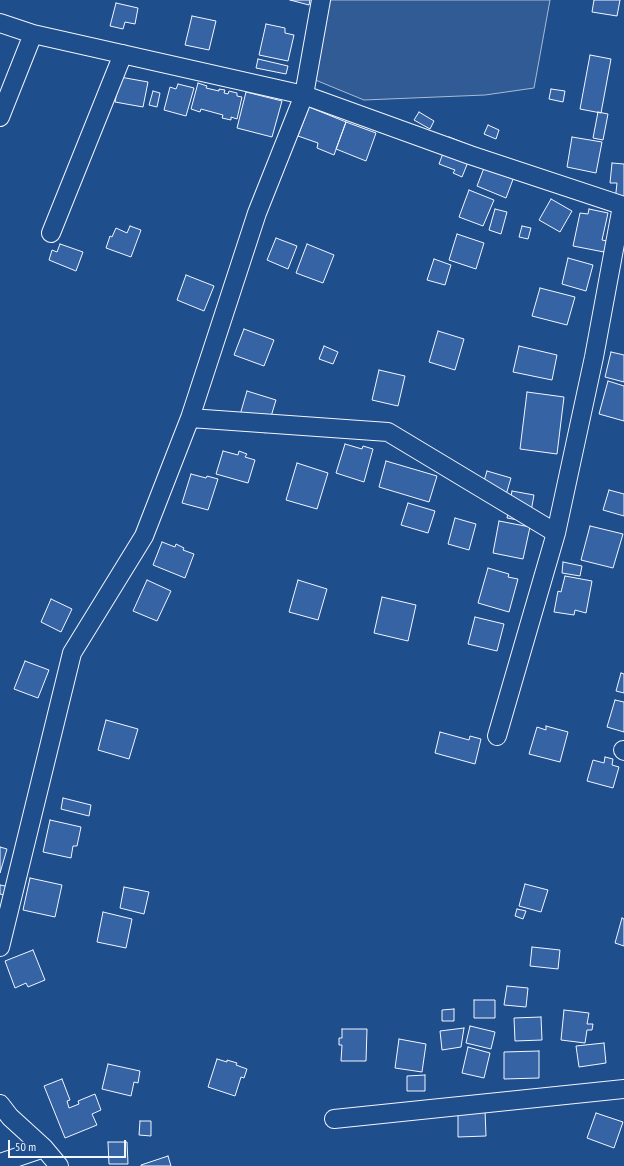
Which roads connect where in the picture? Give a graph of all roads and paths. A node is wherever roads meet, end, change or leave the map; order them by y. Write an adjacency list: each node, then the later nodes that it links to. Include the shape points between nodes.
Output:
1 (320, 0): 5 (street)
2 (0, 23): 3 (street)
3 (33, 34): 4 (street); 6 (street)
4 (123, 54): 5 (street); 8 (street)
5 (304, 95): 7 (street, via 470,155); 9 (street, via 257,214)
6 (0, 117)
7 (623, 206): 10 (street)
8 (52, 233)
9 (190, 418): 10 (street, via 388,432); 12 (street, via 144,536 72,653)
10 (556, 533): 11 (street)
11 (498, 736)
12 (0, 947)
13 (624, 1089): 16 (street)
14 (0, 1091): 15 (street)
15 (5, 1110): 17 (street)
16 (334, 1119)
17 (44, 1148): 18 (street); 19 (street)
18 (0, 1163)
19 (59, 1166)

